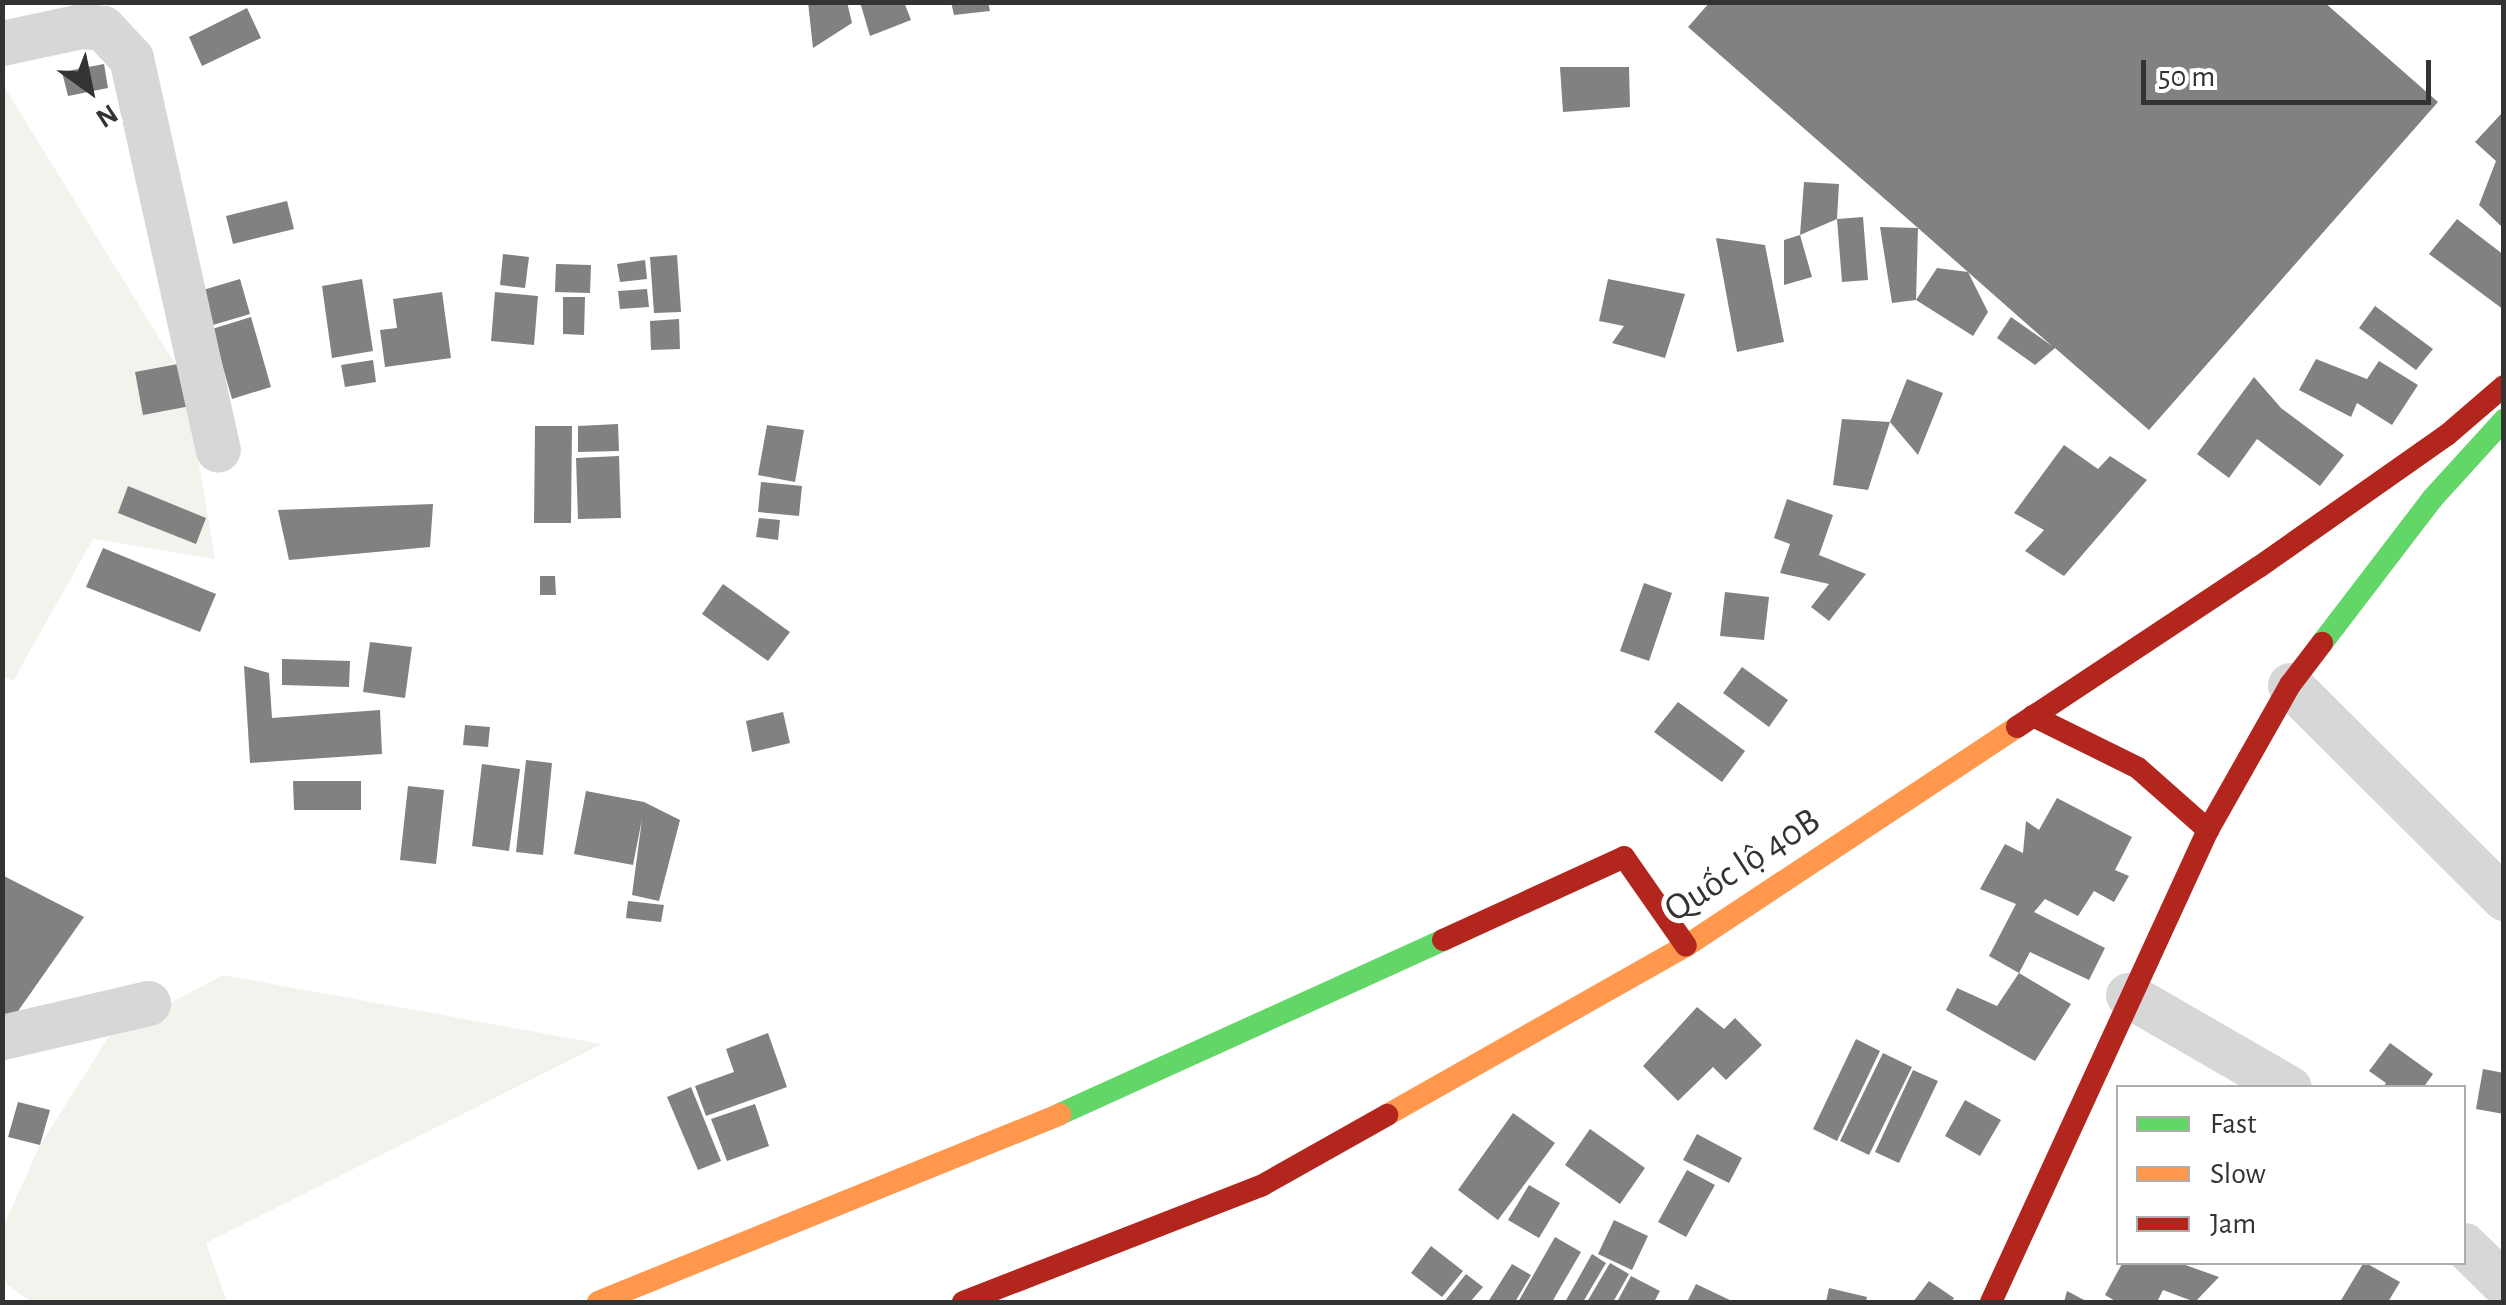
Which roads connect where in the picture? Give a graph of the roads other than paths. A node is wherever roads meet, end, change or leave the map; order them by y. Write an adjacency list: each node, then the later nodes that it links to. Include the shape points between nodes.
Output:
1 (14, 28): 4 (street, via 103,28 132,58)
2 (2504, 386): 6 (main road, Quốc lộ 40B, via 2448,435)
3 (2504, 420): 5 (main road, via 2432,499)
4 (218, 449)
5 (2290, 684): 7 (main road); 8 (street)
6 (2033, 716): 7 (main road, via 2138,768); 9 (main road, Quốc lộ 40B)
7 (2208, 830): 10 (main road)
8 (2504, 898)
9 (1686, 946): 16 (main road, via 1624,857 1100,1098); 17 (main road, Quốc lộ 40B, via 1260,1186)
10 (2128, 995): 13 (street); 18 (main road)
11 (148, 1003): 12 (street)
12 (2, 1036)
13 (2284, 1085)
14 (2466, 1247): 15 (street)
15 (2504, 1284)
16 (598, 1302)
17 (962, 1302)
18 (1991, 1302)

